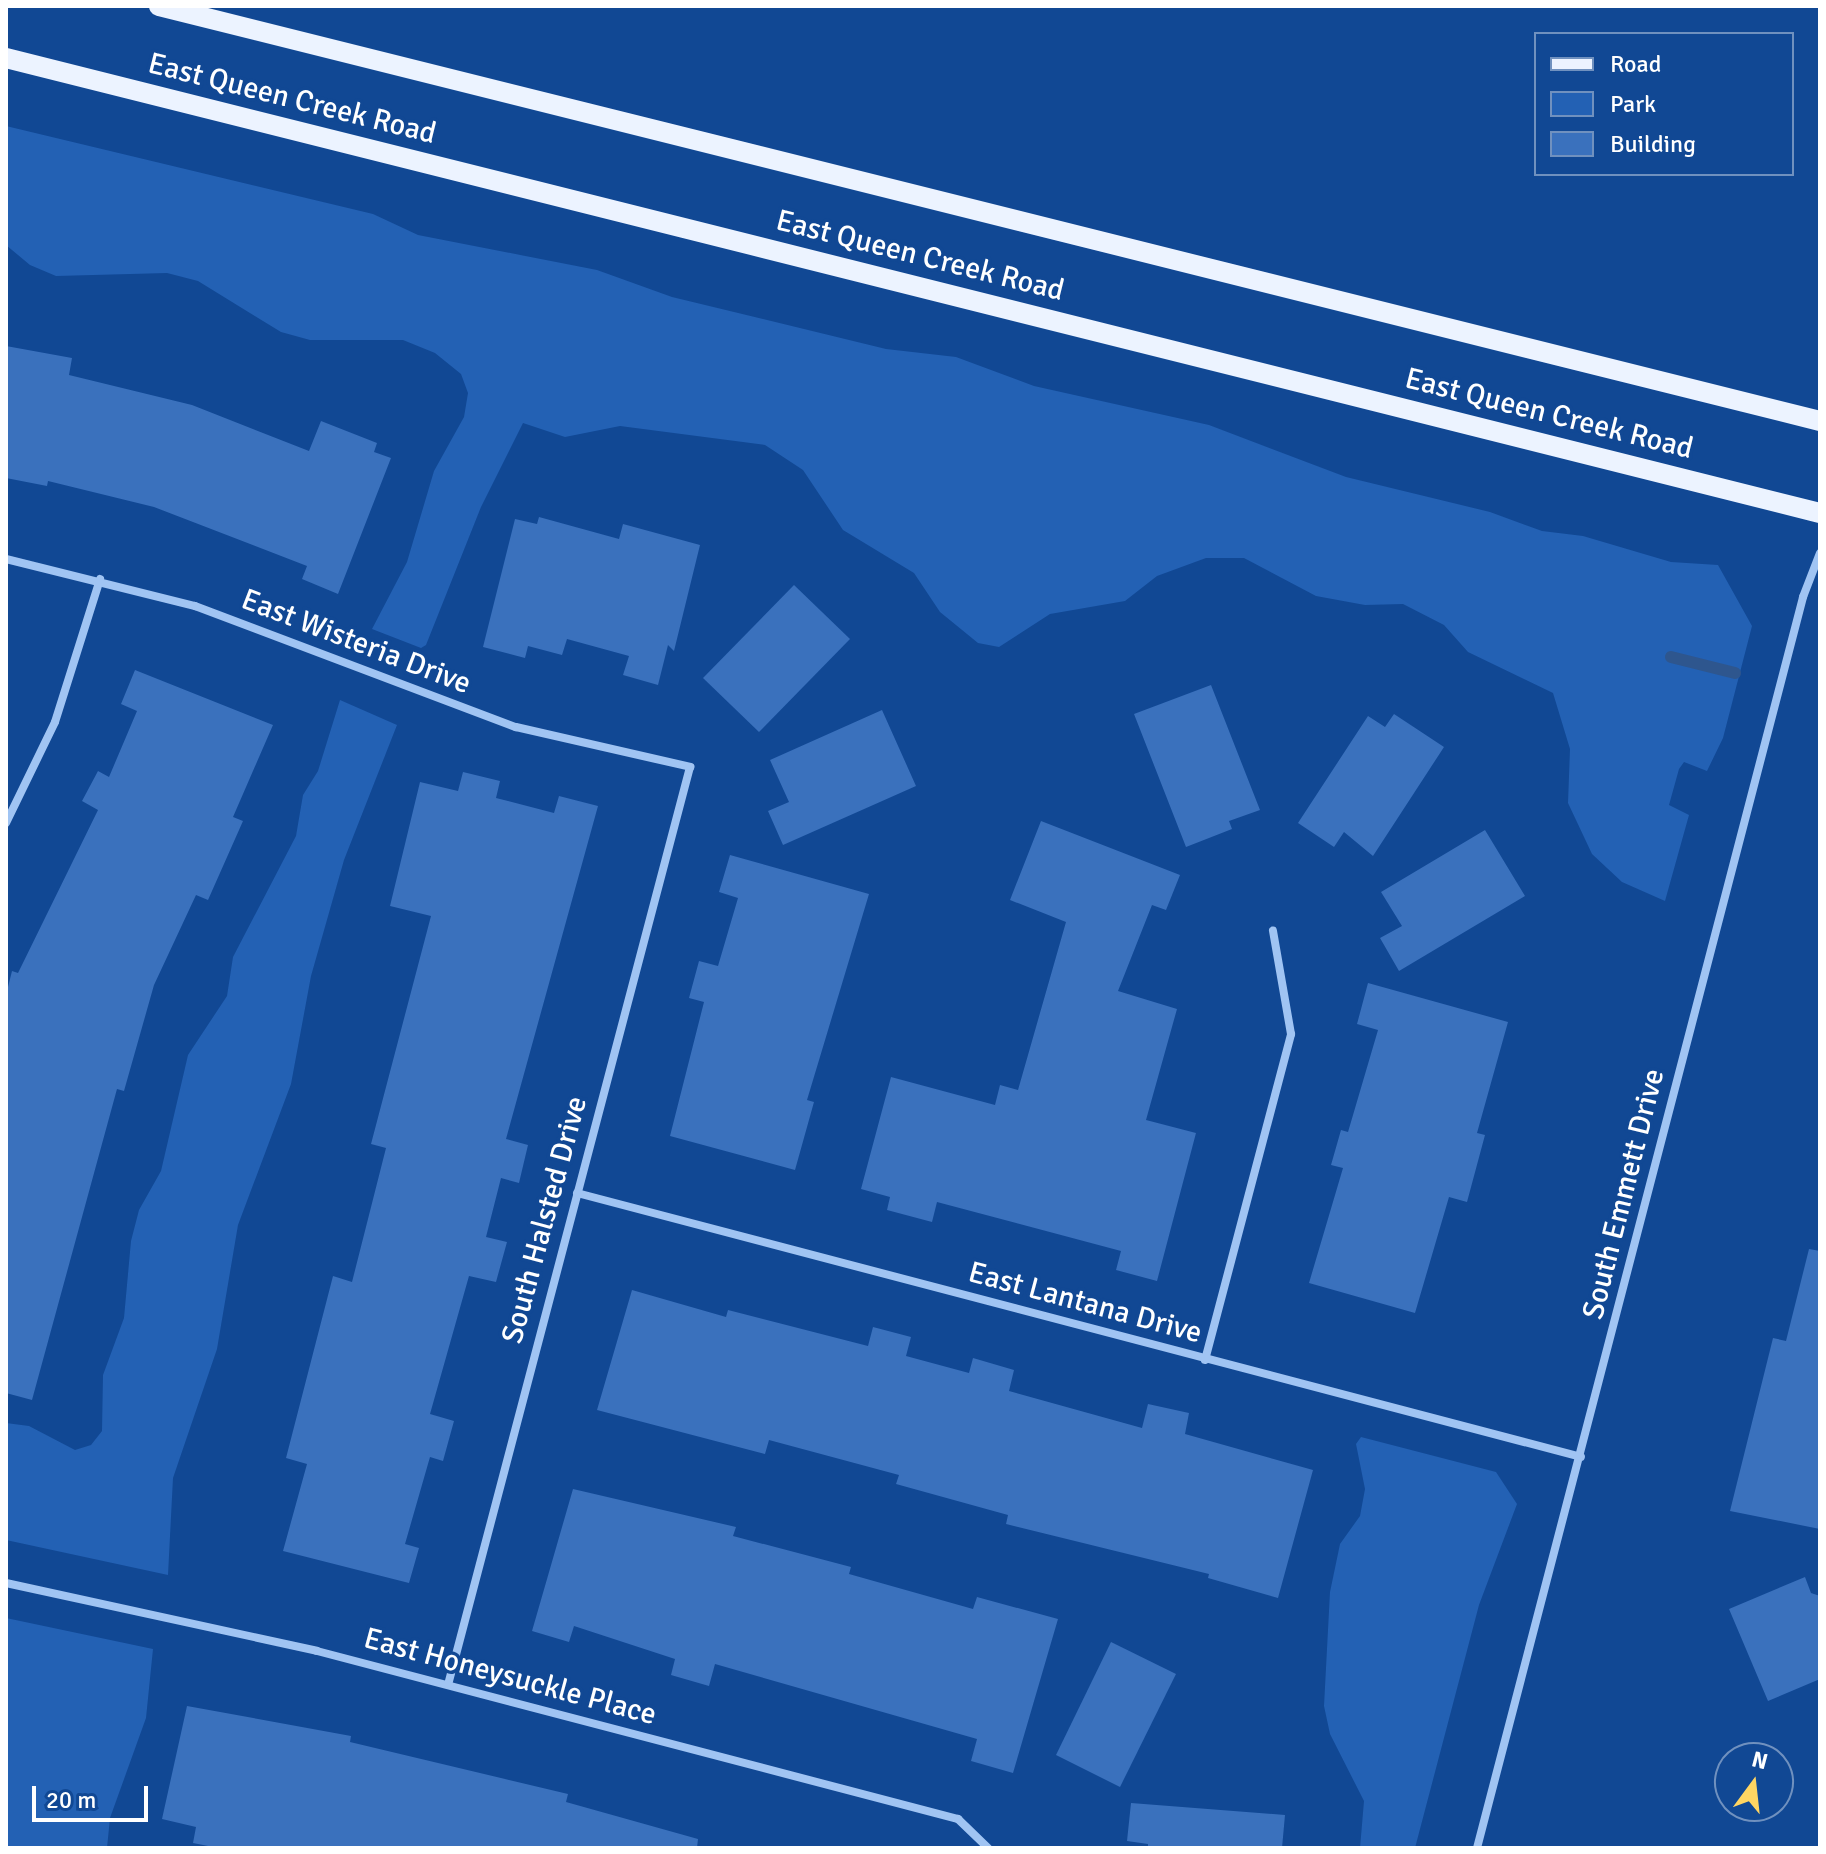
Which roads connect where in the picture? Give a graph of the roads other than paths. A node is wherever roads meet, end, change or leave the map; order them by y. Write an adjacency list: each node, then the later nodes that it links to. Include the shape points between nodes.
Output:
1 (159, 6): 3 (main road, East Queen Creek Road)
2 (6, 58): 4 (main road, East Queen Creek Road)
3 (1820, 421)
4 (1820, 513)
5 (1820, 553): 13 (street, South Emmett Drive, via 1803,597)
6 (6, 559): 7 (street, East Wisteria Drive)
7 (100, 579): 8 (street, East Wisteria Drive, via 195,606 516,727); 9 (street, via 55,722)
8 (690, 767): 11 (street, South Halsted Drive)
9 (6, 823)
10 (1273, 931): 12 (street, via 1291,1034)
11 (577, 1193): 12 (street, East Lantana Drive); 15 (street, South Halsted Drive)
12 (1205, 1360): 13 (street, East Lantana Drive)
13 (1581, 1457): 17 (street, South Emmett Drive)
14 (6, 1583): 15 (street, East Honeysuckle Place)
15 (448, 1685): 16 (street, East Honeysuckle Place, via 958,1819)
16 (988, 1848)
17 (1477, 1848)

